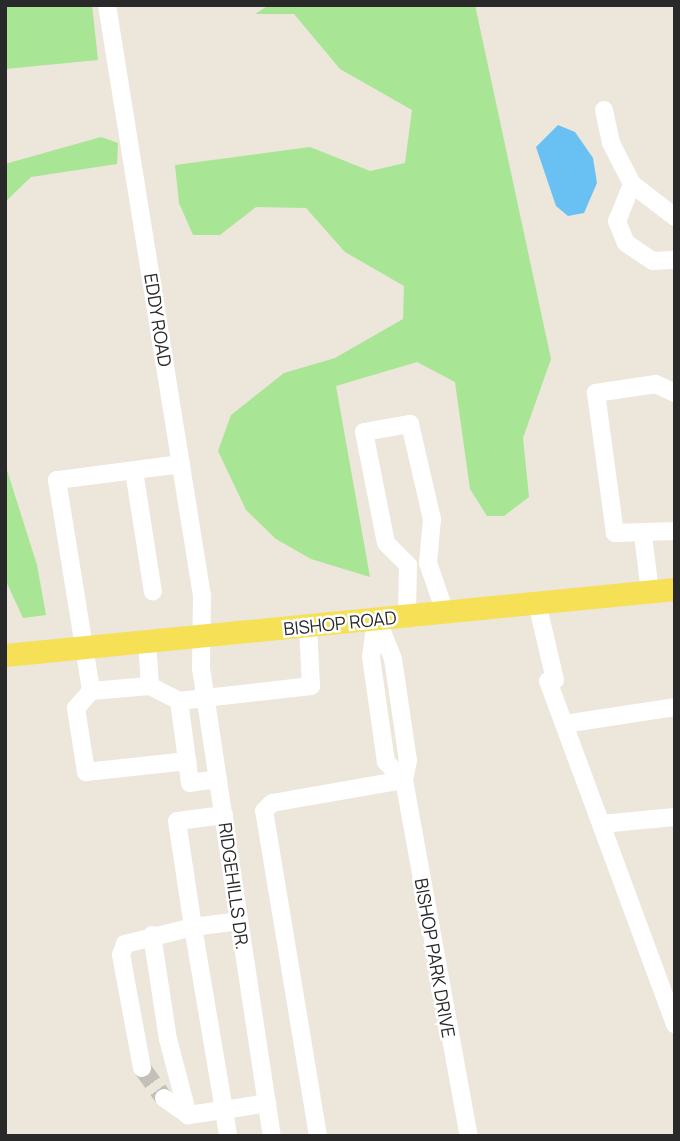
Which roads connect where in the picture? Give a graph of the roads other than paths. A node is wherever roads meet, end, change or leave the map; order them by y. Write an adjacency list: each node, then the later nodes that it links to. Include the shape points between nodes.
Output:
1 (107, 5): 7 (street, EDDY ROAD)
2 (604, 110): 3 (street, via 611,143)
3 (632, 184): 4 (street); 5 (street, via 617,221 626,243 653,261)
4 (675, 216)
5 (675, 260)
6 (675, 393): 10 (street, via 656,384 596,393 610,523 615,533)
7 (181, 464): 8 (street); 21 (street, EDDY ROAD, via 202,596)
8 (134, 471): 14 (street); 23 (street, via 57,480)
9 (675, 531): 10 (street)
10 (643, 535): 15 (street)
11 (428, 563): 12 (street); 12 (street, via 432,519 410,424 364,432 386,543); 17 (street)
12 (408, 565): 18 (street)
13 (675, 589): 15 (main road, BISHOP ROAD)
14 (153, 592)
15 (650, 592): 16 (main road, BISHOP ROAD)
16 (537, 603): 17 (main road, BISHOP ROAD); 30 (street)
17 (444, 612): 18 (main road, BISHOP ROAD)
18 (407, 616): 19 (main road, BISHOP ROAD)
19 (377, 620): 20 (main road, BISHOP ROAD); 33 (street, BISHOP PARK DRIVE, via 371,657 386,762)
20 (309, 626): 21 (main road, BISHOP ROAD); 27 (street, via 311,686)
21 (201, 636): 22 (main road, BISHOP ROAD); 27 (street, RIDGEHILLS DR.)
22 (147, 641): 23 (main road, BISHOP ROAD); 25 (street)
23 (83, 646): 24 (main road, BISHOP ROAD); 26 (street)
24 (5, 655)
25 (150, 686): 26 (street); 28 (street)
26 (91, 691): 31 (street, via 76,708 86,772)
27 (206, 699): 28 (street); 32 (street, RIDGEHILLS DR.)
28 (179, 701): 31 (street)
29 (675, 707): 30 (street)
30 (564, 724): 36 (street)
31 (187, 761): 32 (street, via 190,783)
32 (218, 779): 34 (street, RIDGEHILLS DR.)
33 (404, 780): 48 (street, via 272,803 264,811); 49 (street, BISHOP PARK DRIVE)
34 (224, 815): 37 (street, RIDGEHILLS DR.); 38 (street, via 177,821)
35 (675, 817): 36 (street)
36 (601, 824): 40 (street)
37 (239, 921): 38 (street); 43 (street, RIDGEHILLS DR.)
38 (193, 928): 39 (street); 44 (street)
39 (152, 935): 41 (street, via 125,944 121,955); 45 (street, via 168,1039)
40 (675, 1024)
41 (142, 1068)
42 (164, 1098): 45 (street)
43 (267, 1103): 44 (street); 47 (street, RIDGEHILLS DR.)
44 (224, 1110): 45 (street); 46 (street)
45 (188, 1115)
46 (229, 1136)
47 (272, 1136)
48 (318, 1136)
49 (470, 1136)

